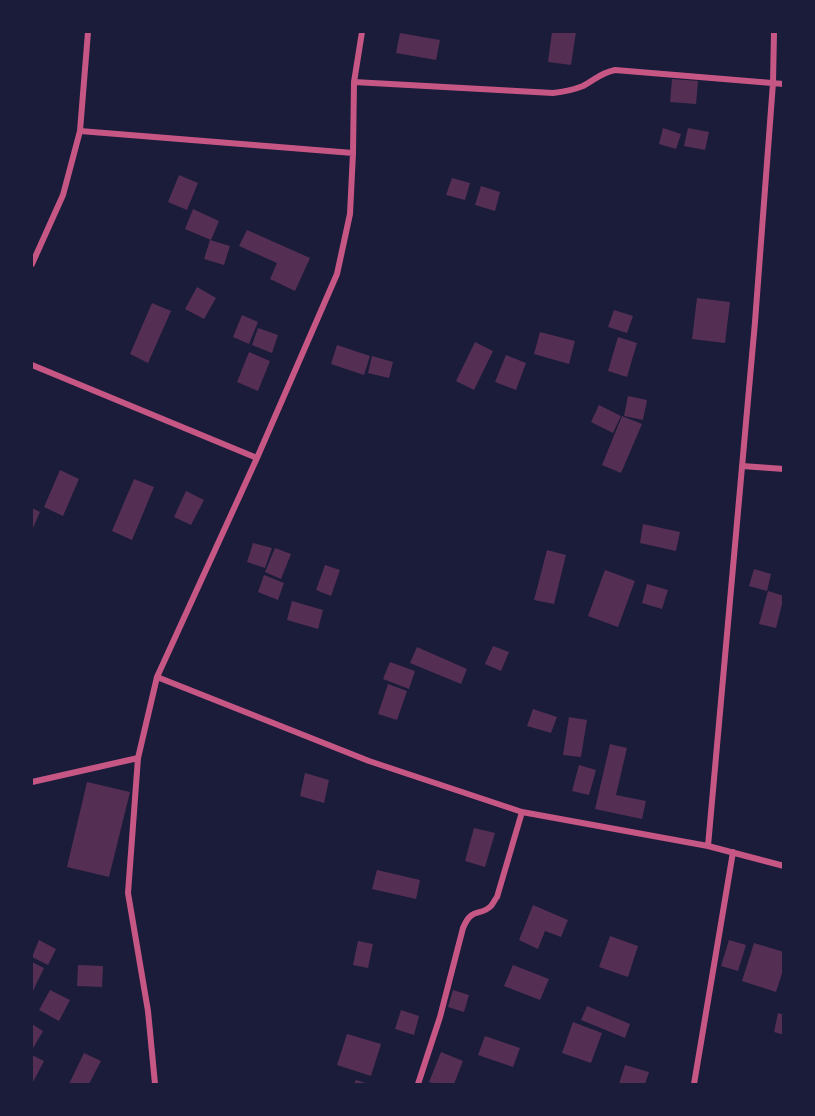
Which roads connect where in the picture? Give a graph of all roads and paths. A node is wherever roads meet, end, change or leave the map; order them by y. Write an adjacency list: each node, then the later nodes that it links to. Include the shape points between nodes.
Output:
1 (88, 32): 7 (street)
2 (362, 32): 4 (street)
3 (774, 32): 5 (street)
4 (354, 82): 5 (street, via 553,93 585,85 604,72 615,70); 8 (street)
5 (773, 83): 6 (street); 12 (street)
6 (783, 84)
7 (80, 131): 8 (street); 9 (street, via 63,195)
8 (353, 153): 11 (street, via 350,214 337,274)
9 (32, 264)
10 (32, 365): 11 (street)
11 (257, 458): 14 (street)
12 (742, 466): 13 (street); 18 (street)
13 (783, 469)
14 (157, 677): 15 (street); 17 (street, via 369,761)
15 (138, 758): 16 (street); 21 (street, via 128,893 148,1011)
16 (32, 782)
17 (522, 812): 18 (street); 23 (street, via 497,897 492,906 467,918 463,928)
18 (708, 846): 19 (street)
19 (733, 852): 20 (street); 24 (street)
20 (783, 866)
21 (154, 1084): 22 (street)
22 (163, 1084)
23 (418, 1084)
24 (694, 1084)

